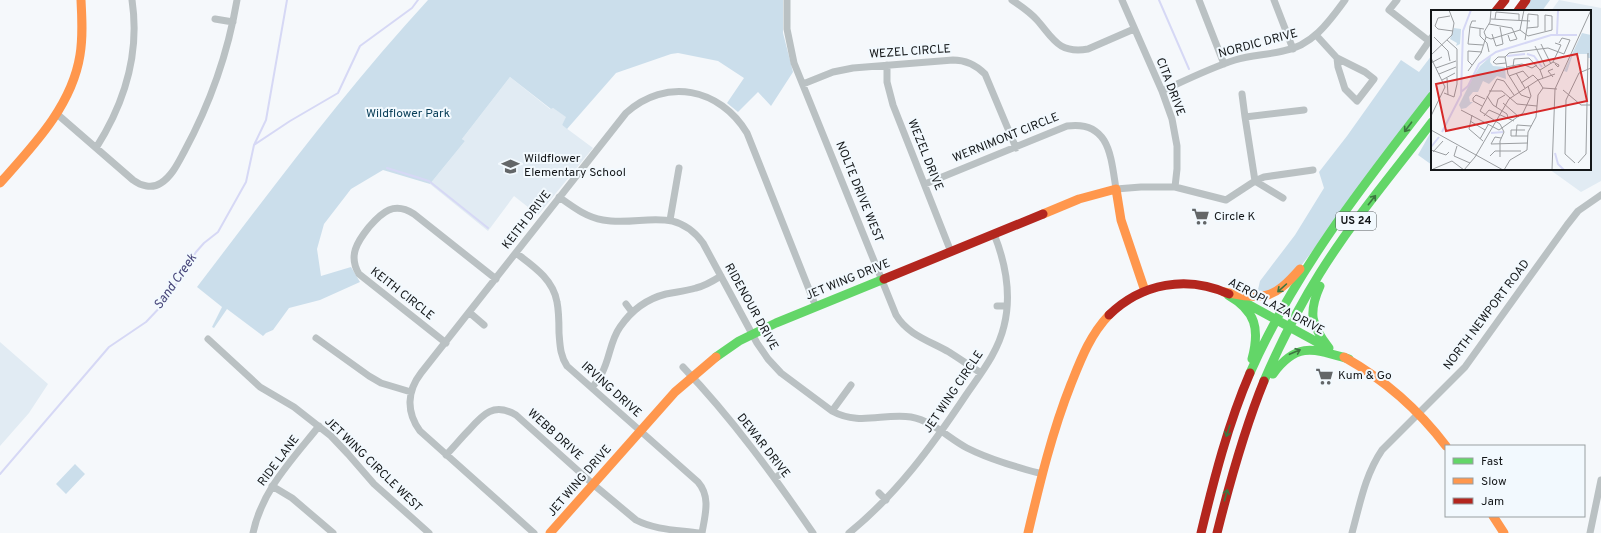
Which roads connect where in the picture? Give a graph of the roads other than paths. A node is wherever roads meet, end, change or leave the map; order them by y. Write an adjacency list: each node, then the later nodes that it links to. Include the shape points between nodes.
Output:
1 (81, 0): 30 (main road, via 81,54 74,81)
2 (132, 0): 33 (street, via 134,32 130,71 117,110)
3 (237, 0): 16 (street)
4 (787, 0): 25 (street, NOLTE DRIVE WEST, via 788,40)
5 (1012, 0): 17 (street, via 1033,16 1053,41 1068,49 1088,49)
6 (1122, 0): 17 (street, CITA DRIVE)
7 (1198, 0): 23 (street)
8 (1274, 0): 20 (street)
9 (1345, 0): 18 (street, NORDIC DRIVE)
10 (1397, 0): 19 (street, via 1389,10)
11 (1505, 0): 13 (main road)
12 (1526, 0): 14 (main road)
13 (1497, 10)
14 (1519, 10)
15 (215, 19): 16 (street)
16 (233, 22): 40 (street, via 218,75 200,120 176,166 166,179)
17 (1134, 30): 26 (street, CITA DRIVE)
18 (1316, 35): 20 (street, NORDIC DRIVE); 22 (street)
19 (1431, 39): 21 (street)
20 (1293, 49): 23 (street, NORDIC DRIVE)
21 (1418, 57)
22 (1337, 58): 22 (street, via 1374,79 1357,101 1345,89)
23 (1224, 64): 26 (street, NORDIC DRIVE)
24 (887, 65): 25 (street, WEZEL CIRCLE, via 833,72); 34 (street, WEZEL CIRCLE, via 953,60 966,62 980,69 989,82); 39 (street, WEZEL DRIVE, via 887,82 891,98)
25 (803, 84): 55 (street, NOLTE DRIVE WEST)
26 (1162, 91): 41 (street, CITA DRIVE, via 1172,120 1177,146)
27 (1242, 94): 31 (street)
28 (1431, 97): 48 (main road, US 24, one-way to 48)
29 (1304, 110): 31 (street)
30 (58, 114): 33 (street); 38 (main road)
31 (1246, 117): 37 (street)
32 (1431, 123): 49 (main road, US 24, one-way to 32)
33 (96, 148): 40 (street, via 137,183)
34 (1016, 148): 39 (street, WERNIMONT CIRCLE); 42 (street, WERNIMONT CIRCLE, via 1067,126 1088,127 1099,134 1109,149)
35 (679, 168): 47 (street)
36 (1312, 170): 37 (street, via 1264,177)
37 (1255, 181): 41 (street, JET WING DRIVE, via 1226,200); 46 (street)
38 (0, 183)
39 (925, 184): 51 (street, WEZEL DRIVE)
40 (156, 186): 43 (street)
41 (1175, 187): 42 (street, JET WING DRIVE)
42 (1116, 189): 50 (main road, JET WING DRIVE, via 1079,199); 56 (main road, WERNIMONT CIRCLE, via 1122,220)
43 (158, 193)
44 (1601, 195): 81 (street, NORTH NEWPORT ROAD, via 1578,211 1465,367)
45 (559, 197): 47 (street, RIDENOUR DRIVE, via 583,213 603,220); 52 (street, KEITH DRIVE); 59 (street, KEITH DRIVE, via 626,113 636,105 653,96 670,92 691,92 707,97 730,111 747,133)
46 (1283, 198)
47 (670, 220): 53 (street, RIDENOUR DRIVE, via 681,223 697,235)
48 (1334, 226): 57 (main road, one-way to 57, via 1294,277 1276,293 1269,297 1256,298); 64 (main road, US 24)
49 (1351, 227): 66 (main road, US 24); 71 (main road, via 1331,263 1312,308 1314,328)
50 (994, 234): 51 (main road, JET WING DRIVE); 61 (street, JET WING CIRCLE, via 1006,271)
51 (951, 252): 55 (main road, JET WING DRIVE)
52 (516, 253): 54 (street, KEITH DRIVE); 77 (street, IRVING DRIVE, via 541,273 550,284 557,301 560,350 564,360 571,370)
53 (721, 276): 62 (street, via 696,288 658,296); 67 (street, RIDENOUR DRIVE)
54 (496, 279): 63 (street, KEITH DRIVE); 70 (street, KEITH CIRCLE, via 414,214 402,209 395,208 383,212 359,240 353,258 359,274)
55 (882, 279): 59 (main road, JET WING DRIVE); 74 (street, NOLTE DRIVE WEST, via 896,315 905,326)
56 (1145, 291): 57 (main road, AEROPLAZA DRIVE, via 1158,286 1182,284 1210,287); 89 (main road, AEROPLAZA DRIVE, via 1110,313 1090,339 1059,414)
57 (1224, 292): 64 (main road, AEROPLAZA DRIVE); 79 (main road, via 1244,306 1256,327 1254,350)
58 (626, 304): 62 (street)
59 (816, 306): 67 (main road, JET WING DRIVE)
60 (997, 306): 61 (street)
61 (1007, 306): 74 (street, JET WING CIRCLE, via 1001,336)
62 (632, 312): 77 (street, via 615,334 603,372)
63 (470, 313): 65 (street); 70 (street, KEITH DRIVE)
64 (1277, 319): 66 (main road, AEROPLAZA DRIVE); 79 (main road, US 24)
65 (484, 325)
66 (1290, 327): 71 (main road, AEROPLAZA DRIVE); 82 (main road, US 24)
67 (752, 334): 75 (main road, JET WING DRIVE); 80 (street, RIDENOUR DRIVE, via 773,366)
68 (316, 338): 78 (street, via 369,376)
69 (208, 339): 83 (street, JET WING CIRCLE WEST, via 260,387 294,407)
70 (446, 343): 78 (street, KEITH DRIVE, via 417,379)
71 (1329, 348): 72 (main road, AEROPLAZA DRIVE)
72 (1349, 359): 81 (main road, AEROPLAZA DRIVE, via 1383,383); 82 (main road, one-way to 72, via 1277,367 1293,352 1310,349)
73 (683, 367): 75 (street, DEWAR DRIVE)
74 (981, 373): 85 (street, JET WING CIRCLE)
75 (692, 376): 84 (main road, JET WING DRIVE); 90 (street, DEWAR DRIVE)
76 (851, 385): 80 (street)
77 (592, 388): 84 (street, IRVING DRIVE)
78 (411, 392): 87 (street, KEITH DRIVE, via 410,414 416,426)
79 (1237, 405): 106 (main road, US 24, one-way to 106, via 1215,474)
80 (832, 411): 85 (street, RIDENOUR DRIVE, via 854,419 898,416 912,418)
81 (1418, 413): 86 (main road, AEROPLAZA DRIVE); 108 (street, NORTH NEWPORT ROAD, via 1373,462)
82 (1249, 417): 107 (main road, US 24, one-way to 82)
83 (319, 426): 93 (street, RIDE LANE); 99 (street, JET WING CIRCLE WEST, via 339,443 374,484)
84 (640, 431): 92 (main road, JET WING DRIVE); 102 (street, IRVING DRIVE, via 703,487 706,498)
85 (942, 431): 89 (street, RIDENOUR DRIVE, via 976,452); 95 (street, JET WING CIRCLE)
86 (1445, 445)
87 (446, 455): 92 (street, WEBB DRIVE, via 480,417 492,410 504,410 516,415); 100 (street, KEITH DRIVE)
88 (783, 472): 90 (street)
89 (1042, 474): 105 (main road, AEROPLAZA DRIVE)
90 (775, 478): 103 (street, DEWAR DRIVE)
91 (1601, 480): 110 (street)
92 (594, 484): 101 (main road, JET WING DRIVE); 102 (street, WEBB DRIVE, via 642,523)
93 (272, 486): 97 (street, RIDE LANE, via 262,503); 98 (street, via 296,501)
94 (879, 493): 95 (street)
95 (886, 500): 104 (street, JET WING CIRCLE)
96 (1494, 517): 109 (main road)
97 (253, 533)
98 (333, 533)
99 (429, 533)
100 (534, 533)
101 (550, 533)
102 (700, 533)
103 (813, 533)
104 (849, 533)
105 (1028, 533)
106 (1201, 533)
107 (1217, 533)
108 (1352, 533)
109 (1504, 533)
110 (1590, 533)

